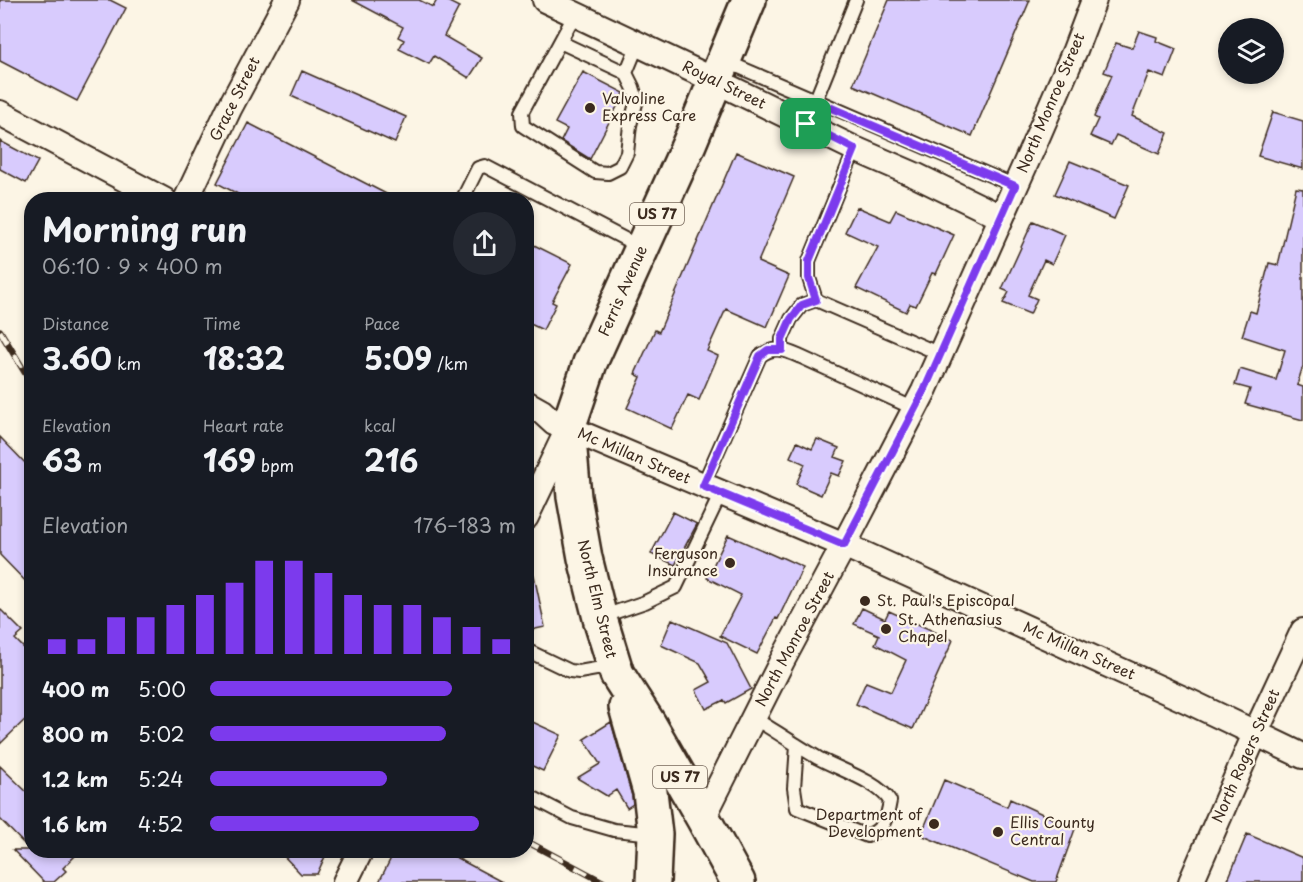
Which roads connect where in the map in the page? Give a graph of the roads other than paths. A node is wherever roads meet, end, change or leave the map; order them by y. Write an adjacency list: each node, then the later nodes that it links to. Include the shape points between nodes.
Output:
1 (287, 0): 17 (street, Grace Street)
2 (545, 0): 6 (street, Royal Street)
3 (749, 0): 9 (main road, Ferris Avenue / US 77)
4 (856, 0): 11 (lane)
5 (1094, 0): 15 (street, North Monroe Street)
6 (575, 14): 7 (lane); 8 (street, Royal Street)
7 (560, 42): 10 (lane); 10 (lane, via 522,112 523,126 595,172 608,173 620,167 627,153 637,100)
8 (638, 44): 9 (street, Royal Street); 10 (lane)
9 (720, 70): 11 (lane); 13 (street, Royal Street); 20 (main road, Ferris Avenue / US 77)
10 (626, 73)
11 (815, 101): 13 (lane); 15 (lane)
12 (0, 113): 16 (street)
13 (806, 124): 14 (street, Royal Street)
14 (855, 149): 19 (street, Royal Street); 21 (lane, via 809,261 809,278)
15 (1015, 186): 19 (street, North Monroe Street)
16 (149, 192)
17 (190, 192)
18 (466, 192): 20 (lane, via 478,168 485,166)
19 (1001, 217): 23 (street, North Monroe Street)
20 (642, 249): 26 (main road, Ferris Avenue / US 77, via 590,363)
21 (816, 300): 22 (lane, via 802,305 791,319 782,339); 23 (lane)
22 (782, 350): 25 (lane); 27 (lane, via 768,350 760,356)
23 (940, 354): 25 (street, North Monroe Street)
24 (534, 408): 26 (street, Mc Millan Street)
25 (915, 409): 29 (street, North Monroe Street)
26 (568, 428): 27 (street, Mc Millan Street); 28 (street, Ferris Avenue); 30 (main road, North Elm Street / US 77, via 574,497)
27 (712, 489): 29 (street, Mc Millan Street); 30 (lane, via 676,587)
28 (534, 500)
29 (844, 545): 34 (street, North Monroe Street); 35 (street, Mc Millan Street)
30 (600, 617): 33 (main road, North Elm Street / US 77)
31 (1303, 631): 35 (street, North Rogers Street)
32 (534, 654): 33 (lane, via 570,671)
33 (616, 670): 39 (main road, North Elm Street / US 77); 40 (main road, US 77, via 650,792)
34 (754, 718): 36 (lane); 39 (street, North Monroe Street)
35 (1255, 734): 37 (street, Mc Millan Street); 45 (street, North Rogers Street)
36 (797, 745): 36 (lane, via 887,795 887,815 878,831 867,836 796,808)
37 (1303, 756)
38 (534, 798): 40 (lane, via 573,818 614,830)
39 (704, 818): 44 (main road, North Elm Street / US 77)
40 (655, 834): 43 (main road, US 77)
41 (357, 858): 42 (street)
42 (345, 882)
43 (653, 882)
44 (738, 882)
45 (1191, 882)

